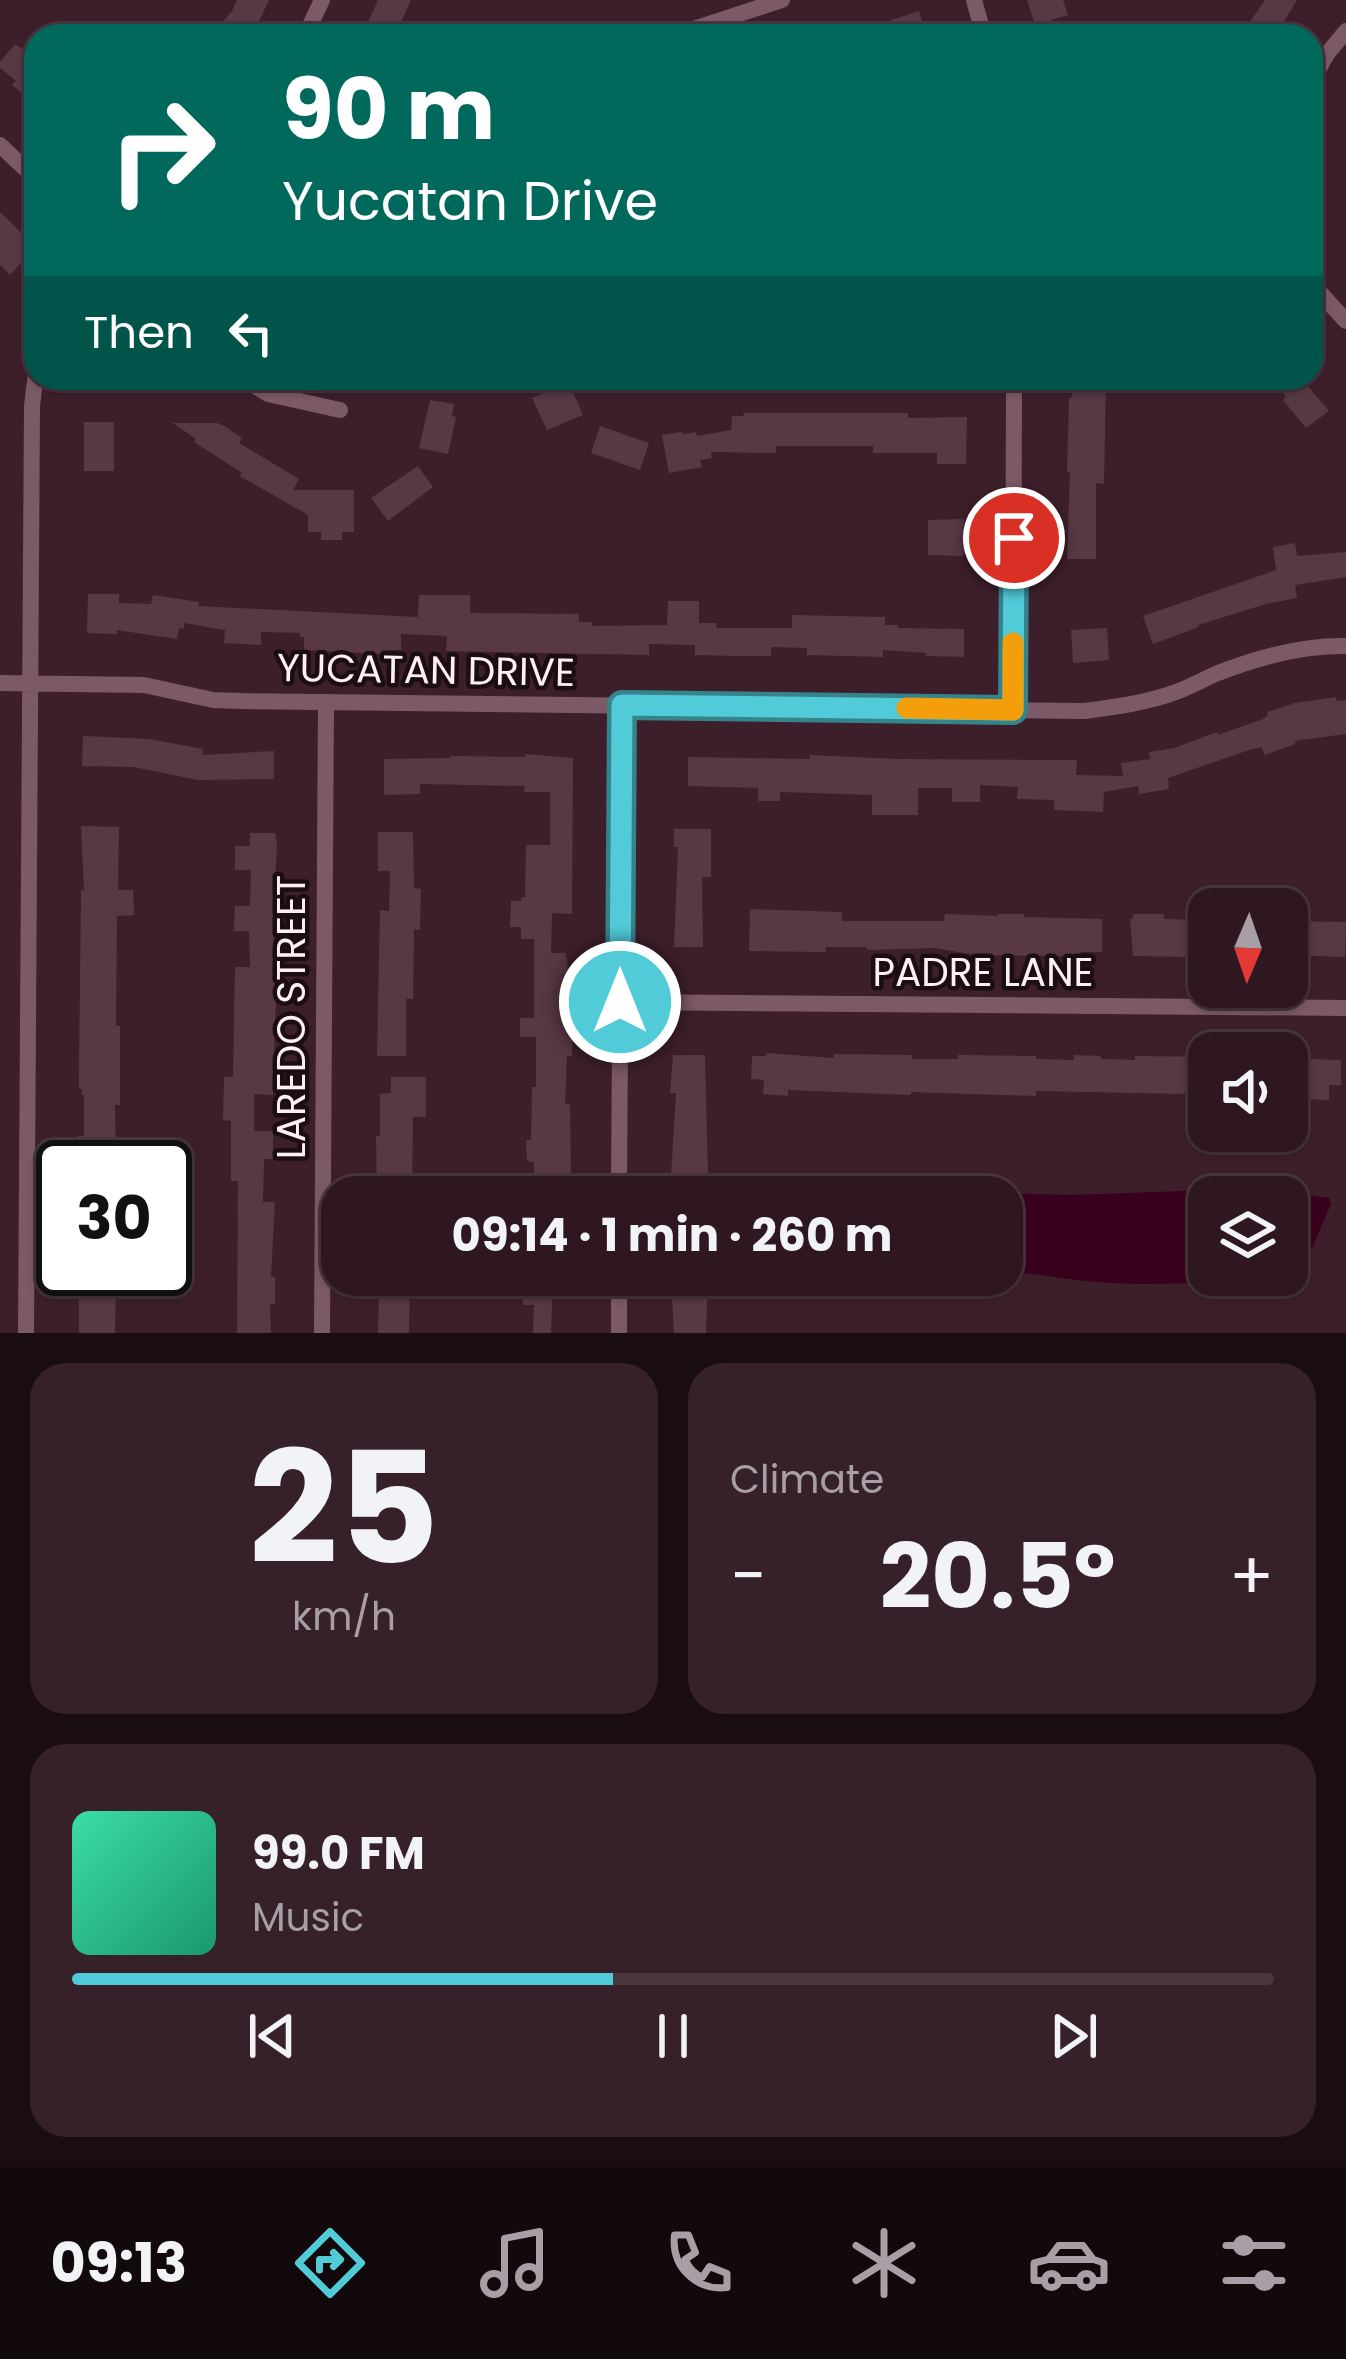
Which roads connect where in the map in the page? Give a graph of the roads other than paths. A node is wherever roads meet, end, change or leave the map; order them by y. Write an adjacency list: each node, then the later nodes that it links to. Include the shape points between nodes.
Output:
1 (782, 0): 2 (street)
2 (709, 24)
3 (1346, 31): 4 (street)
4 (1323, 61)
5 (0, 145): 6 (street)
6 (24, 168)
7 (1323, 296): 8 (street)
8 (1346, 321)
9 (34, 390): 15 (street)
10 (262, 390): 12 (street)
11 (1014, 390): 18 (street)
12 (340, 410)
13 (1346, 646): 18 (street, YUCATAN DRIVE, via 1265,657 1126,706)
14 (0, 683): 15 (street, YUCATAN DRIVE)
15 (30, 683): 16 (street, YUCATAN DRIVE); 23 (street)
16 (326, 702): 17 (street, YUCATAN DRIVE); 24 (street, LAREDO STREET)
17 (622, 705): 18 (street, YUCATAN DRIVE); 19 (street)
18 (1013, 710)
19 (620, 1002): 20 (street, PADRE LANE); 21 (street)
20 (1346, 1008)
21 (620, 1176)
22 (619, 1296): 25 (street)
23 (26, 1333)
24 (322, 1333)
25 (619, 1333)

